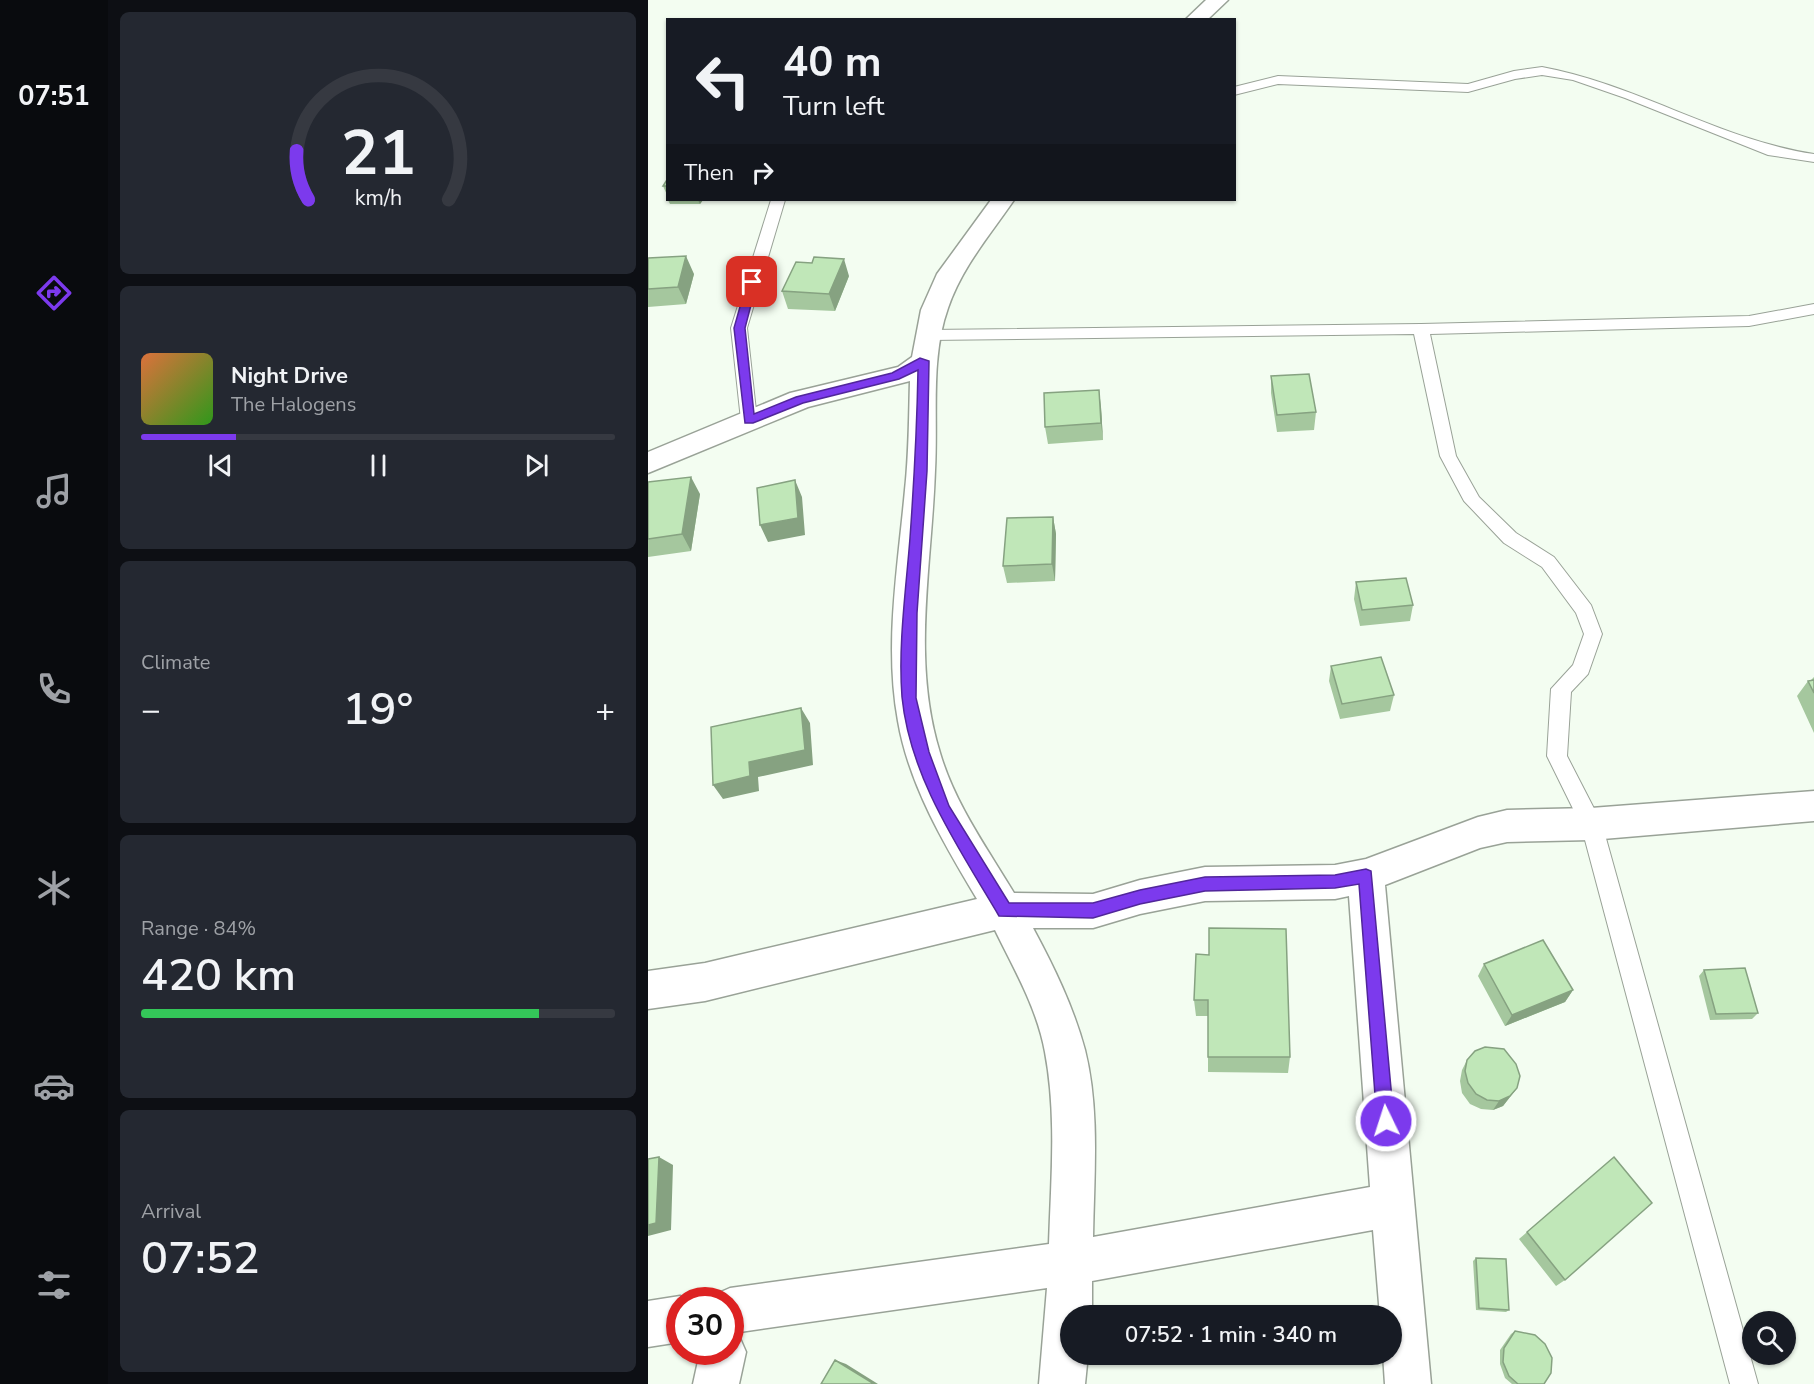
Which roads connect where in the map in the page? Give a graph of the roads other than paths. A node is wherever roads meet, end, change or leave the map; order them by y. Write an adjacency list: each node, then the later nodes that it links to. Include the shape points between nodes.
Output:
1 (1218, 0): 2 (street)
2 (1197, 18)
3 (1236, 90): 4 (lane, via 1278,80 1468,88 1542,71 1598,84 1773,152)
4 (1814, 158)
5 (778, 201): 10 (lane, via 739,328)
6 (1001, 201): 9 (street, via 949,274 934,310)
7 (1814, 309): 8 (lane, via 1749,321)
8 (1421, 329): 9 (lane); 13 (lane, via 1448,456 1473,501 1510,538 1548,562 1584,610 1593,634 1581,669 1561,689 1557,756)
9 (926, 348): 10 (street, via 907,372 800,400); 15 (street, via 910,613 909,698 922,752 943,809)
10 (749, 420): 11 (street)
11 (653, 459)
12 (1814, 806): 13 (street)
13 (1591, 824): 14 (street, via 1507,826 1478,833); 26 (lane)
14 (1366, 876): 15 (street, via 1335,882 1205,884 1093,910); 17 (street)
15 (1004, 910): 16 (street, via 705,982); 18 (street, via 1045,989 1065,1051 1074,1126)
16 (648, 990)
17 (1393, 1205): 18 (street); 25 (street)
18 (1070, 1263): 19 (street); 24 (street)
19 (744, 1309)
20 (666, 1321): 21 (street)
21 (648, 1324)
22 (720, 1365): 23 (street)
23 (716, 1384)
24 (1062, 1384)
25 (1408, 1384)
26 (1744, 1384)

